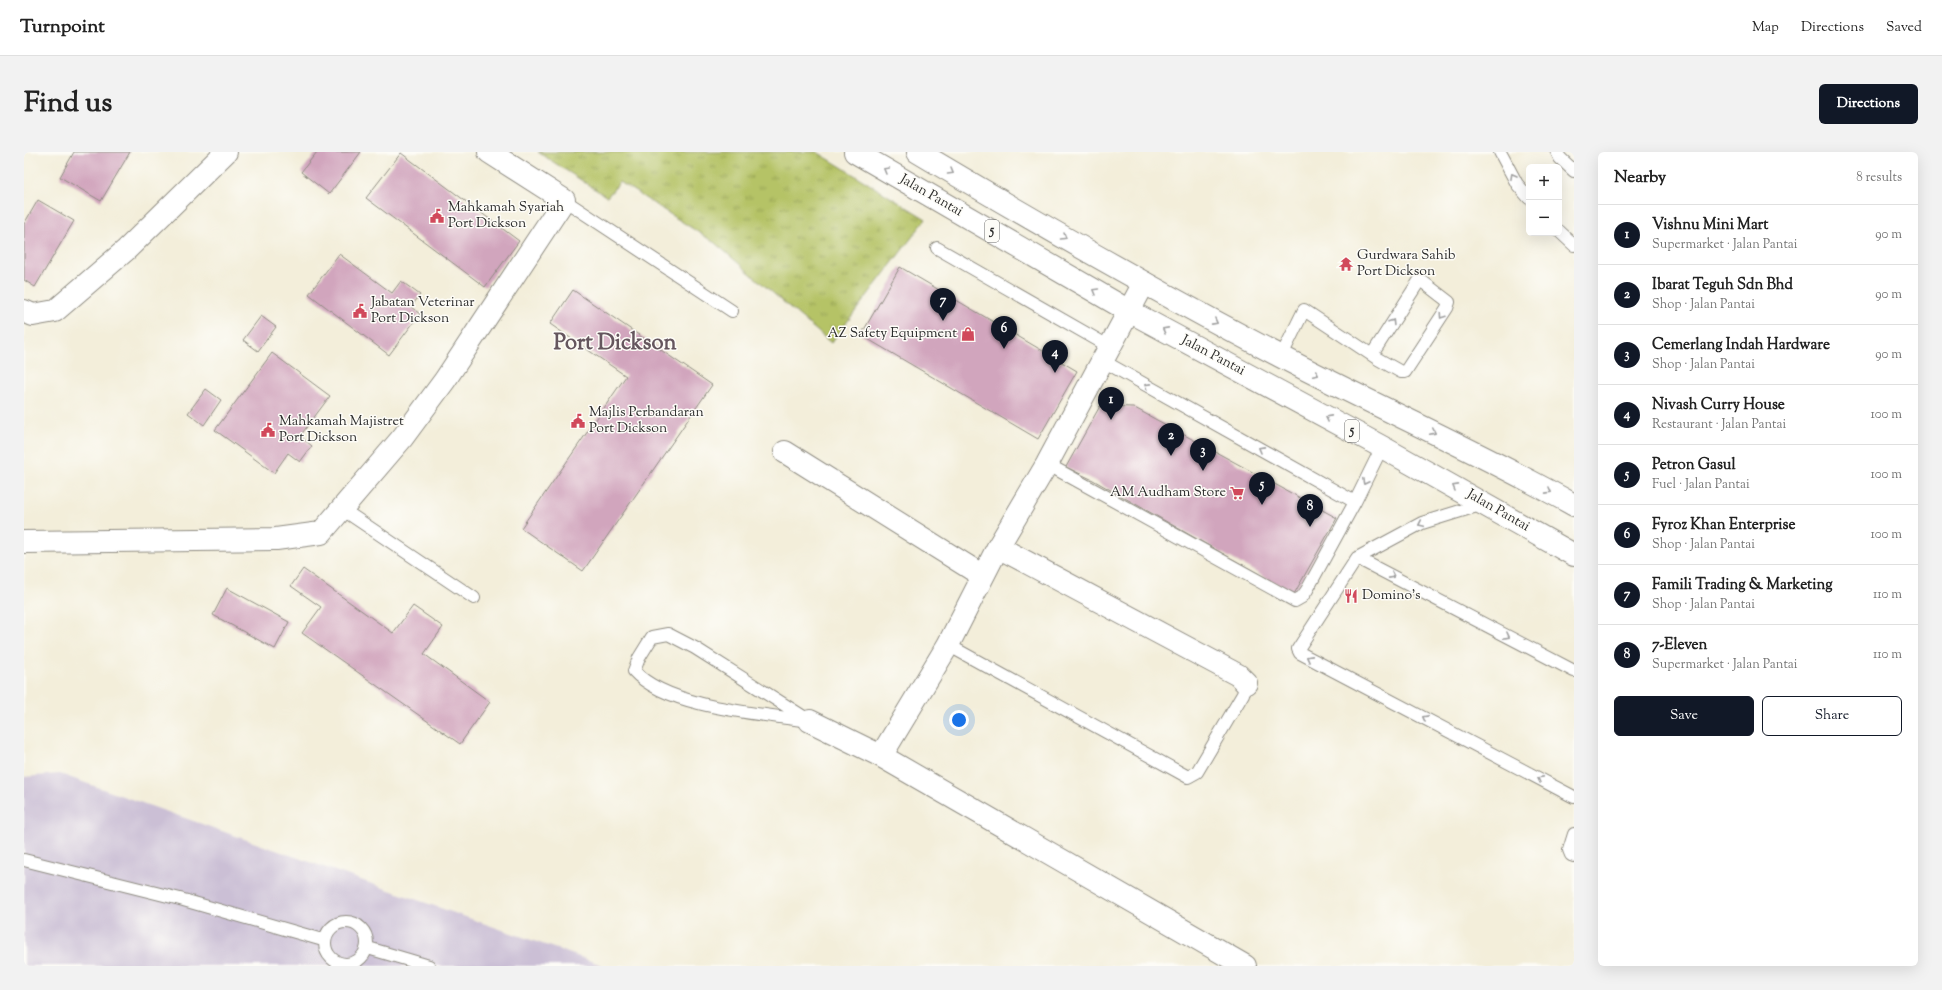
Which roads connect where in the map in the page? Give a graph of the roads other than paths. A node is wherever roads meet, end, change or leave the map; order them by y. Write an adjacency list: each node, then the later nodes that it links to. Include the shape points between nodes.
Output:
1 (226, 152): 14 (main road, via 126,250 55,311 33,315)
2 (489, 152): 9 (main road)
3 (856, 152): 16 (main road, Jalan Pantai / 5, one-way to 3)
4 (918, 152): 13 (main road, 5, one-way to 13)
5 (1500, 152): 8 (lane, one-way to 5, via 1517,184)
6 (1557, 152): 7 (lane)
7 (1574, 172)
8 (1526, 194)
9 (564, 200): 15 (lane); 26 (main road, via 445,380 403,437)
10 (1562, 234): 11 (lane)
11 (1574, 245)
12 (937, 248): 17 (lane)
13 (1144, 283): 16 (main road); 19 (main road, 5, one-way to 19)
14 (24, 311)
15 (732, 311)
16 (1129, 311): 17 (main road); 20 (main road, Jalan Pantai / 5, one-way to 16)
17 (1107, 354): 22 (main road); 23 (lane, one-way to 17)
18 (1375, 356): 18 (lane, one-way to 18, via 1373,353 1419,281 1449,302 1405,372 1389,366); 19 (lane, via 1304,310)
19 (1281, 357): 25 (main road, 5, one-way to 25, via 1463,446)
20 (1382, 447): 23 (lane, one-way to 23); 24 (main road, Jalan Pantai / 5, one-way to 20)
21 (785, 452): 31 (main road)
22 (1047, 464): 23 (lane, via 1295,601 1305,593); 28 (main road)
23 (1355, 502)
24 (1485, 503): 29 (main road, Jalan Pantai / 5); 30 (lane, one-way to 30, via 1422,523)
25 (1574, 505)
26 (342, 509): 27 (main road, via 321,532 276,539); 32 (lane)
27 (24, 542)
28 (998, 547): 31 (main road); 35 (main road, via 1238,676)
29 (1574, 554)
30 (1357, 558): 34 (lane, one-way to 34); 38 (lane, one-way to 30, via 1300,653 1300,644)
31 (983, 576): 33 (main road)
32 (474, 598)
33 (948, 645): 35 (lane, via 1188,777 1197,772 1243,694); 37 (main road)
34 (1574, 671)
35 (1246, 683)
36 (810, 721): 36 (lane, via 708,706 642,680 634,671 652,637 668,634 695,648); 37 (main road)
37 (881, 756): 46 (main road)
38 (1574, 797)
39 (1574, 834): 40 (lane, via 1569,850)
40 (1574, 856)
41 (24, 860): 42 (lane, via 180,899)
42 (323, 940): 43 (lane, via 332,925 349,921 364,931); 44 (lane, via 329,958)
43 (368, 948): 44 (lane, via 359,961); 45 (lane)
44 (345, 966)
45 (430, 966)
46 (1245, 966)

